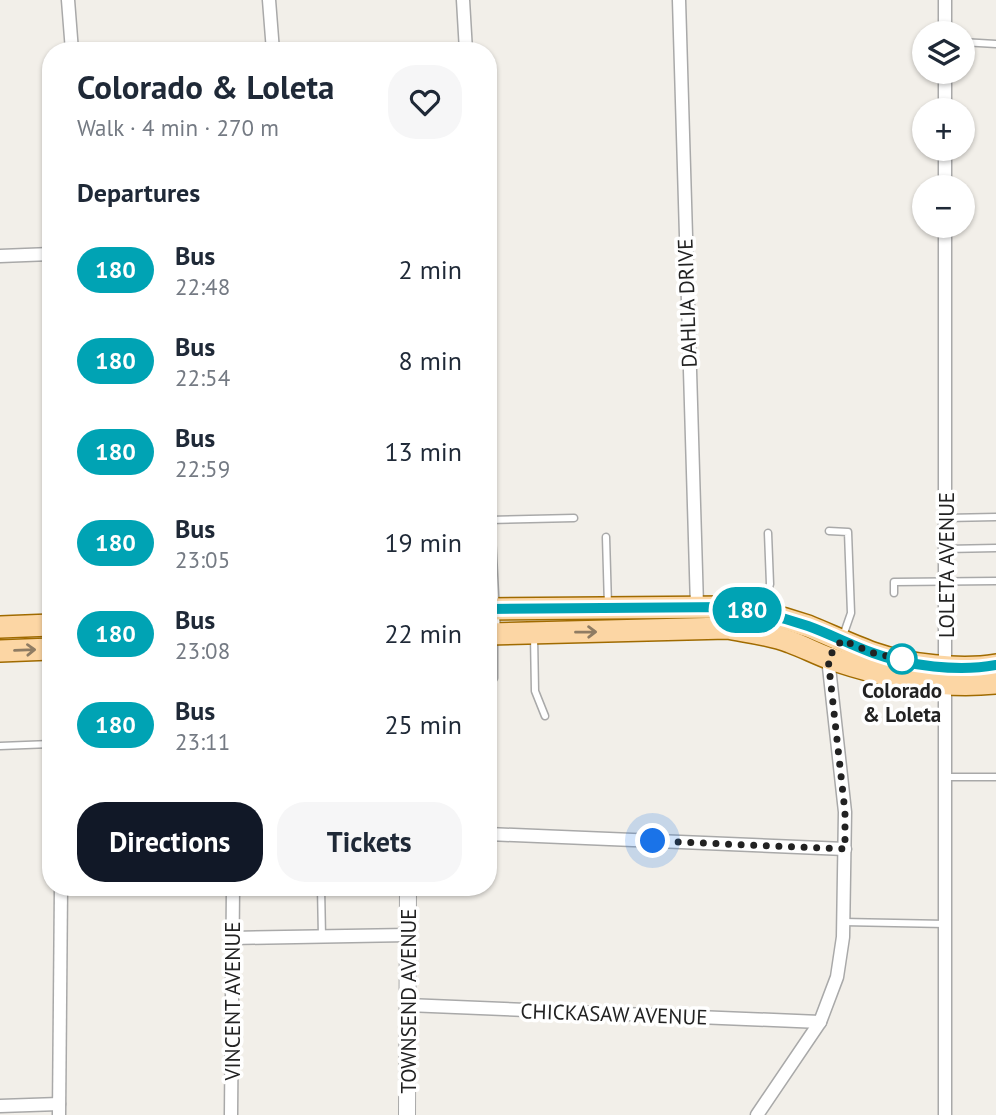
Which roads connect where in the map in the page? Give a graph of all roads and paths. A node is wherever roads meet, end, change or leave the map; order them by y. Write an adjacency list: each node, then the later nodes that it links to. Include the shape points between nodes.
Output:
1 (68, 0): 7 (street)
2 (269, 0): 8 (street)
3 (463, 0): 9 (street)
4 (679, 0): 27 (street, DAHLIA DRIVE)
5 (945, 0): 6 (street)
6 (945, 21)
7 (71, 42)
8 (272, 42)
9 (465, 42)
10 (975, 42): 11 (lane)
11 (996, 44)
12 (945, 238): 17 (street, LOLETA AVENUE)
13 (42, 254): 14 (street)
14 (0, 256)
15 (996, 517): 17 (lane)
16 (574, 518): 18 (lane)
17 (946, 518): 23 (street, LOLETA AVENUE)
18 (497, 519)
19 (829, 531): 36 (lane, via 848,532 851,613)
20 (768, 533): 30 (lane, via 770,584)
21 (606, 537): 28 (lane)
22 (996, 548): 23 (lane)
23 (946, 549): 24 (street, LOLETA AVENUE)
24 (946, 581): 25 (lane); 26 (lane, via 894,582); 41 (street, LOLETA AVENUE)
25 (996, 581)
26 (894, 593)
27 (697, 606): 28 (main road); 30 (main road); 33 (main road)
28 (608, 607): 29 (main road)
29 (497, 609)
30 (762, 612): 36 (main road)
31 (42, 625): 32 (main road)
32 (0, 627)
33 (695, 630): 34 (main road, one-way to 33); 39 (main road, via 727,628 764,634)
34 (534, 633): 35 (main road); 43 (lane, via 535,691)
35 (497, 634)
36 (842, 640): 39 (street); 41 (main road)
37 (42, 649): 38 (main road, one-way to 37)
38 (0, 651)
39 (828, 658): 41 (main road, via 893,677); 49 (street)
40 (996, 665): 41 (main road, via 966,668)
41 (946, 676): 42 (main road); 46 (street, LOLETA AVENUE)
42 (996, 683)
43 (545, 716)
44 (42, 744): 45 (lane)
45 (0, 746)
46 (946, 777): 47 (lane); 55 (street, LOLETA AVENUE)
47 (996, 777)
48 (497, 834): 49 (street)
49 (845, 849): 54 (street)
50 (61, 896): 62 (street)
51 (233, 896): 58 (street, VINCENT AVENUE)
52 (321, 896): 57 (lane)
53 (408, 896): 56 (street, TOWNSEND AVENUE)
54 (843, 922): 55 (lane); 60 (street, via 837,977)
55 (946, 924): 66 (street, LOLETA AVENUE)
56 (408, 935): 57 (street); 59 (street, TOWNSEND AVENUE)
57 (322, 937): 58 (street)
58 (232, 938): 63 (street, VINCENT AVENUE)
59 (407, 1004): 60 (street, CHICKASAW AVENUE); 64 (street, TOWNSEND AVENUE)
60 (820, 1022): 65 (street)
61 (0, 1106): 62 (street)
62 (59, 1109)
63 (231, 1115)
64 (408, 1115)
65 (757, 1115)
66 (944, 1115)

